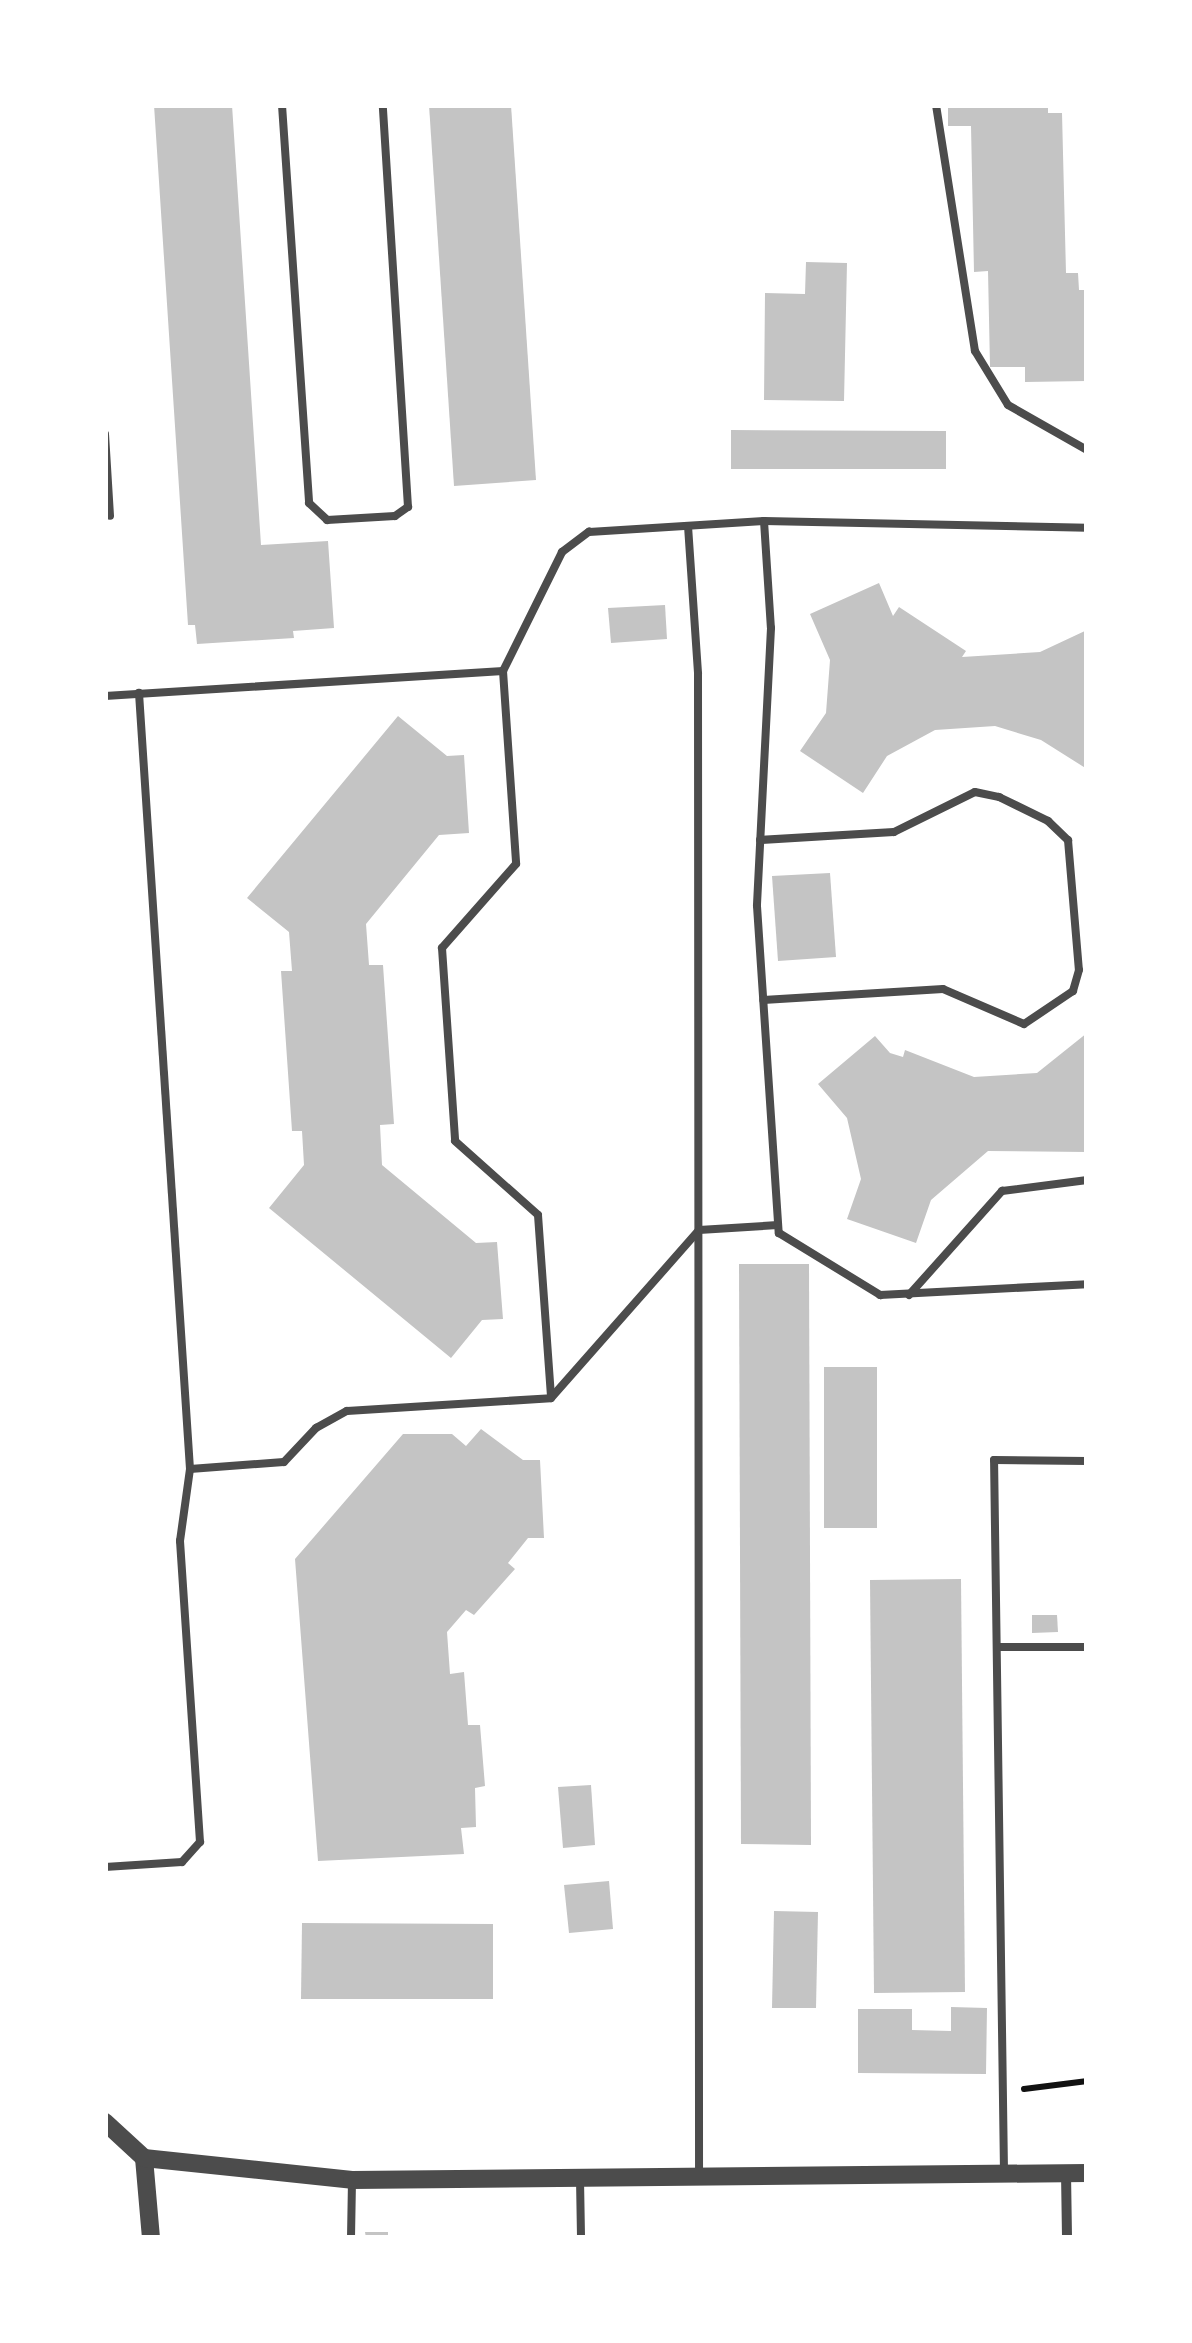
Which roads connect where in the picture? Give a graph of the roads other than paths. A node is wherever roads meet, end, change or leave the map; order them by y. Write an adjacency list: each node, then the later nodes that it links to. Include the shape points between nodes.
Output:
1 (282, 105): 2 (lane, via 308,503 327,520 395,516 408,507)
2 (383, 105)
3 (936, 105): 5 (lane, via 976,351 1008,405)
4 (105, 434): 6 (lane)
5 (1087, 450)
6 (110, 516)
7 (764, 521): 8 (lane); 9 (lane); 13 (lane, via 771,628)
8 (688, 526): 10 (lane, via 589,532 568,543); 17 (lane, via 698,674)
9 (1087, 528)
10 (502, 671): 11 (lane); 20 (lane, via 516,864 442,948 454,1140 538,1214)
11 (139, 694): 12 (lane); 22 (lane)
12 (105, 696)
13 (760, 840): 14 (lane); 14 (lane, via 894,832 975,792 999,796 1048,820 1068,840 1078,970 1073,991 1024,1024 943,989)
14 (763, 1000): 16 (lane)
15 (1087, 1180): 19 (lane, via 1002,1191)
16 (778, 1225): 17 (lane); 19 (lane, via 785,1241 866,1288)
17 (699, 1230): 20 (lane); 32 (lane)
18 (1087, 1284): 19 (lane)
19 (909, 1295)
20 (551, 1398): 22 (lane, via 347,1411 316,1428 284,1462)
21 (1087, 1462): 23 (lane, via 994,1460)
22 (190, 1469): 25 (lane, via 180,1541 198,1852 182,1862)
23 (998, 1647): 24 (lane); 28 (lane)
24 (1087, 1647)
25 (105, 1867)
26 (105, 2122): 27 (street)
27 (144, 2158): 33 (street); 34 (street)
28 (1004, 2172): 30 (street); 32 (street)
29 (1087, 2173): 30 (street)
30 (1066, 2174): 37 (street)
31 (580, 2179): 32 (street); 33 (street); 36 (lane)
32 (699, 2179)
33 (352, 2180): 35 (lane)
34 (151, 2238)
35 (351, 2238)
36 (582, 2238)
37 (1066, 2238)

